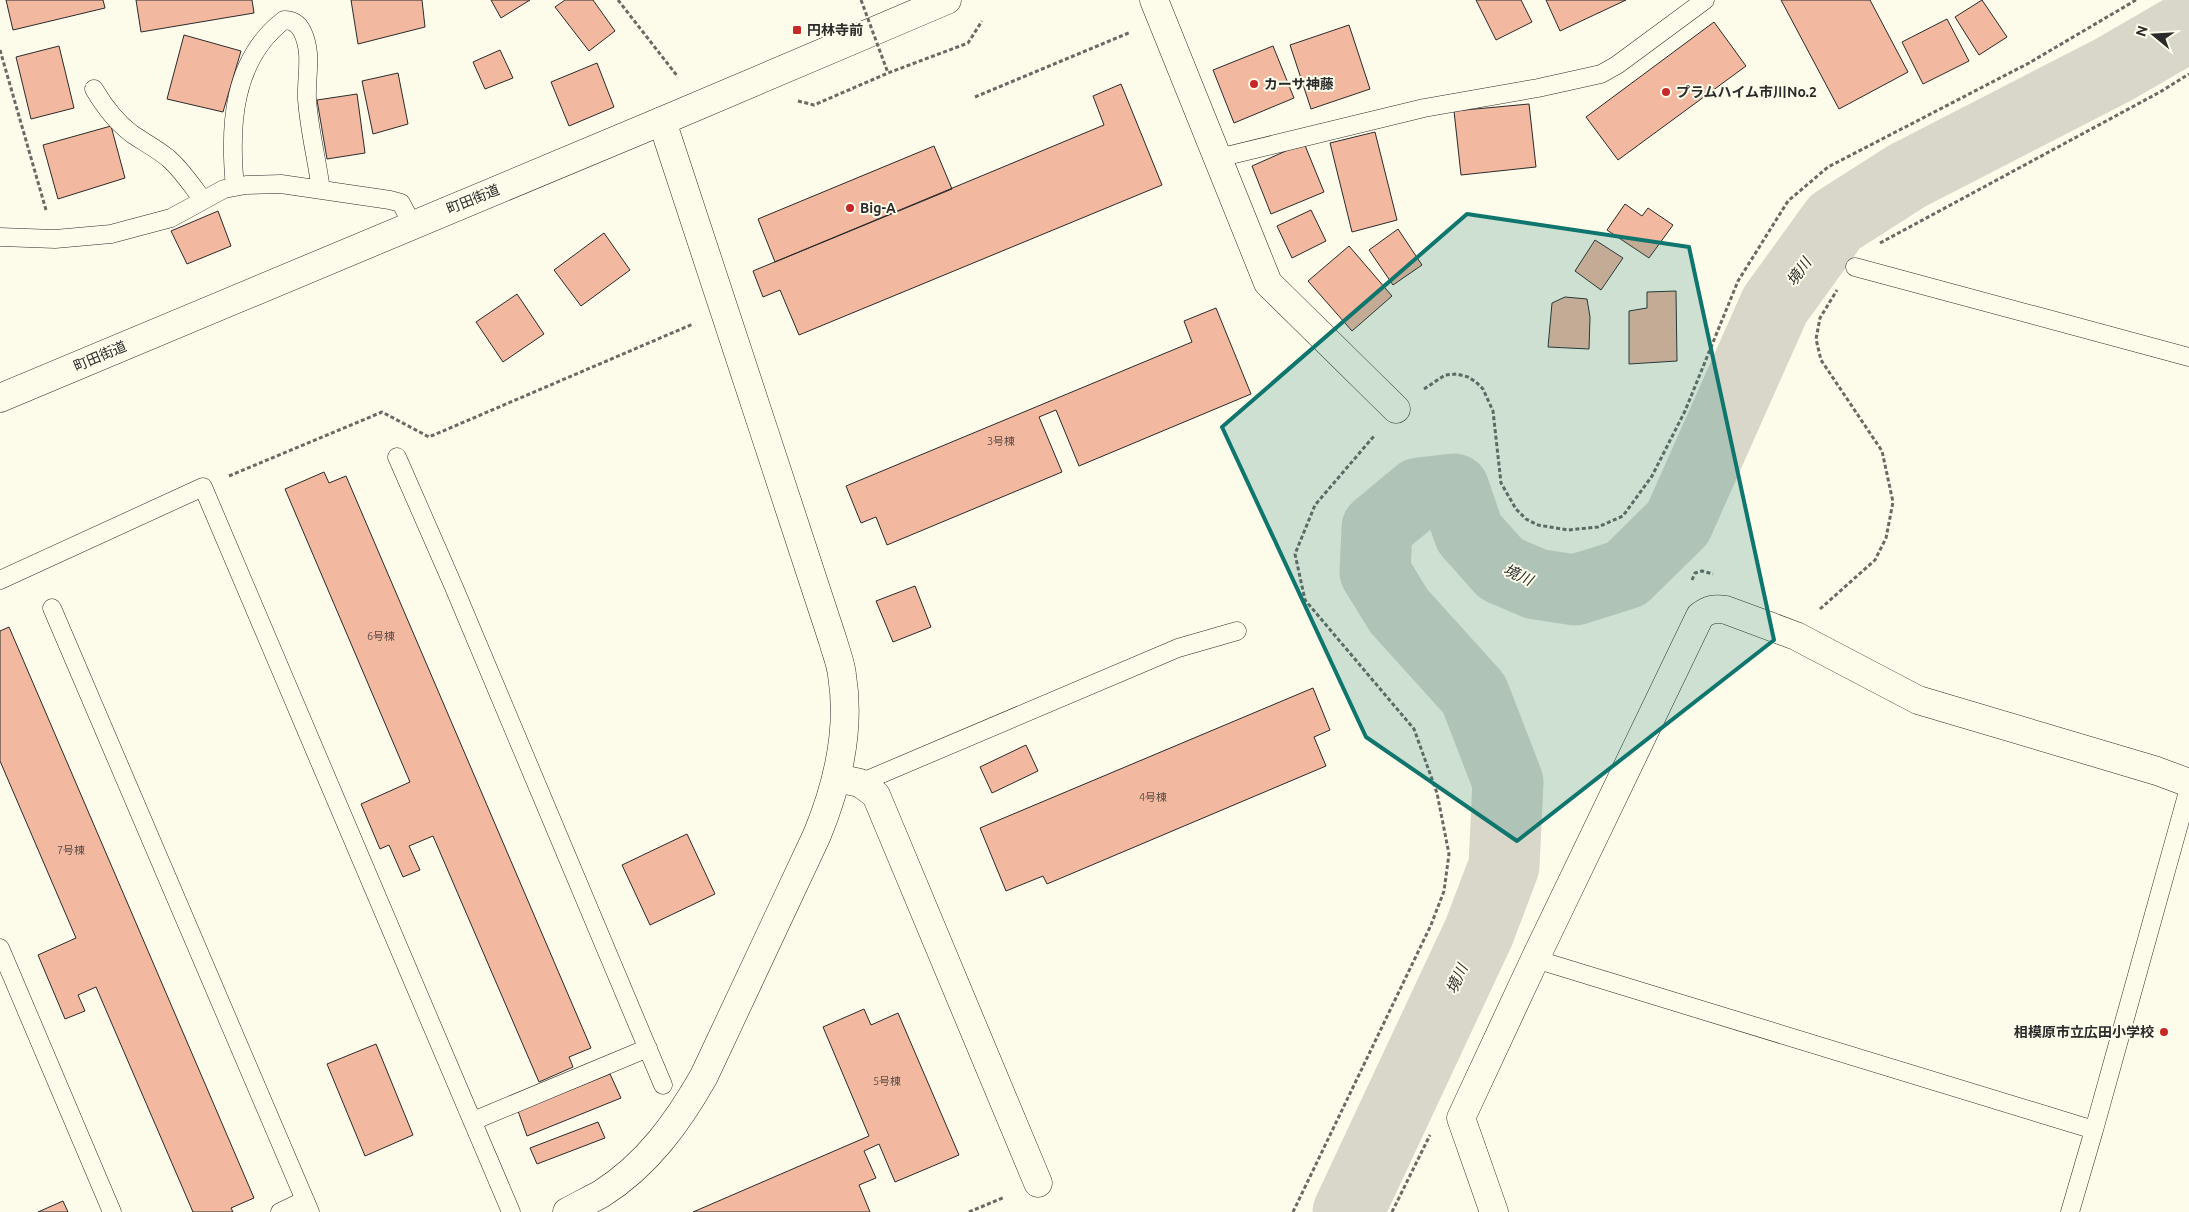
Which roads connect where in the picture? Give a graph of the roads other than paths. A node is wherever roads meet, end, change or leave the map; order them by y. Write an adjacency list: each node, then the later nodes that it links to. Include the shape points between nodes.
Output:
1 (947, 0): 3 (street, 町田街道)
2 (1705, 0): 7 (lane, via 1600,74 1424,108)
3 (912, 6): 6 (street, 町田街道)
4 (1158, 10): 7 (street)
5 (94, 89): 10 (lane, via 116,119 182,172)
6 (662, 122): 11 (street, 町田街道); 21 (street, via 842,674)
7 (1218, 158): 16 (street, via 1268,283)
8 (235, 186): 9 (lane, via 281,184); 9 (lane, via 232,130 243,77 254,52 266,36 284,20 289,20 299,26 307,44 307,99); 10 (lane)
9 (321, 190): 11 (lane, via 401,203)
10 (203, 200): 12 (lane, via 171,218 111,234 54,239)
11 (412, 224): 15 (street, 町田街道)
12 (0, 237)
13 (1855, 267): 14 (lane)
14 (2189, 357)
15 (0, 398)
16 (1396, 409)
17 (397, 457): 26 (lane)
18 (0, 580): 28 (lane, via 203,487)
19 (52, 608): 31 (lane)
20 (1237, 631): 21 (lane, via 1178,648)
21 (848, 781): 30 (street, via 876,795); 35 (street, via 831,802 704,1076 686,1108 663,1139 634,1168 602,1193)
22 (2189, 784): 25 (street, via 2157,771 1918,700 1796,636 1717,608 1709,610 1700,616)
23 (2189, 788): 29 (lane)
24 (0, 948): 32 (lane)
25 (1535, 959): 29 (lane); 36 (street, via 1461,1118)
26 (648, 1048): 27 (lane); 28 (lane)
27 (662, 1086)
28 (473, 1121): 34 (lane)
29 (2094, 1130): 37 (lane)
30 (1038, 1183)
31 (308, 1206): 33 (lane)
32 (112, 1212)
33 (280, 1212)
34 (511, 1212)
35 (567, 1212)
36 (1494, 1212)
37 (2070, 1212)

